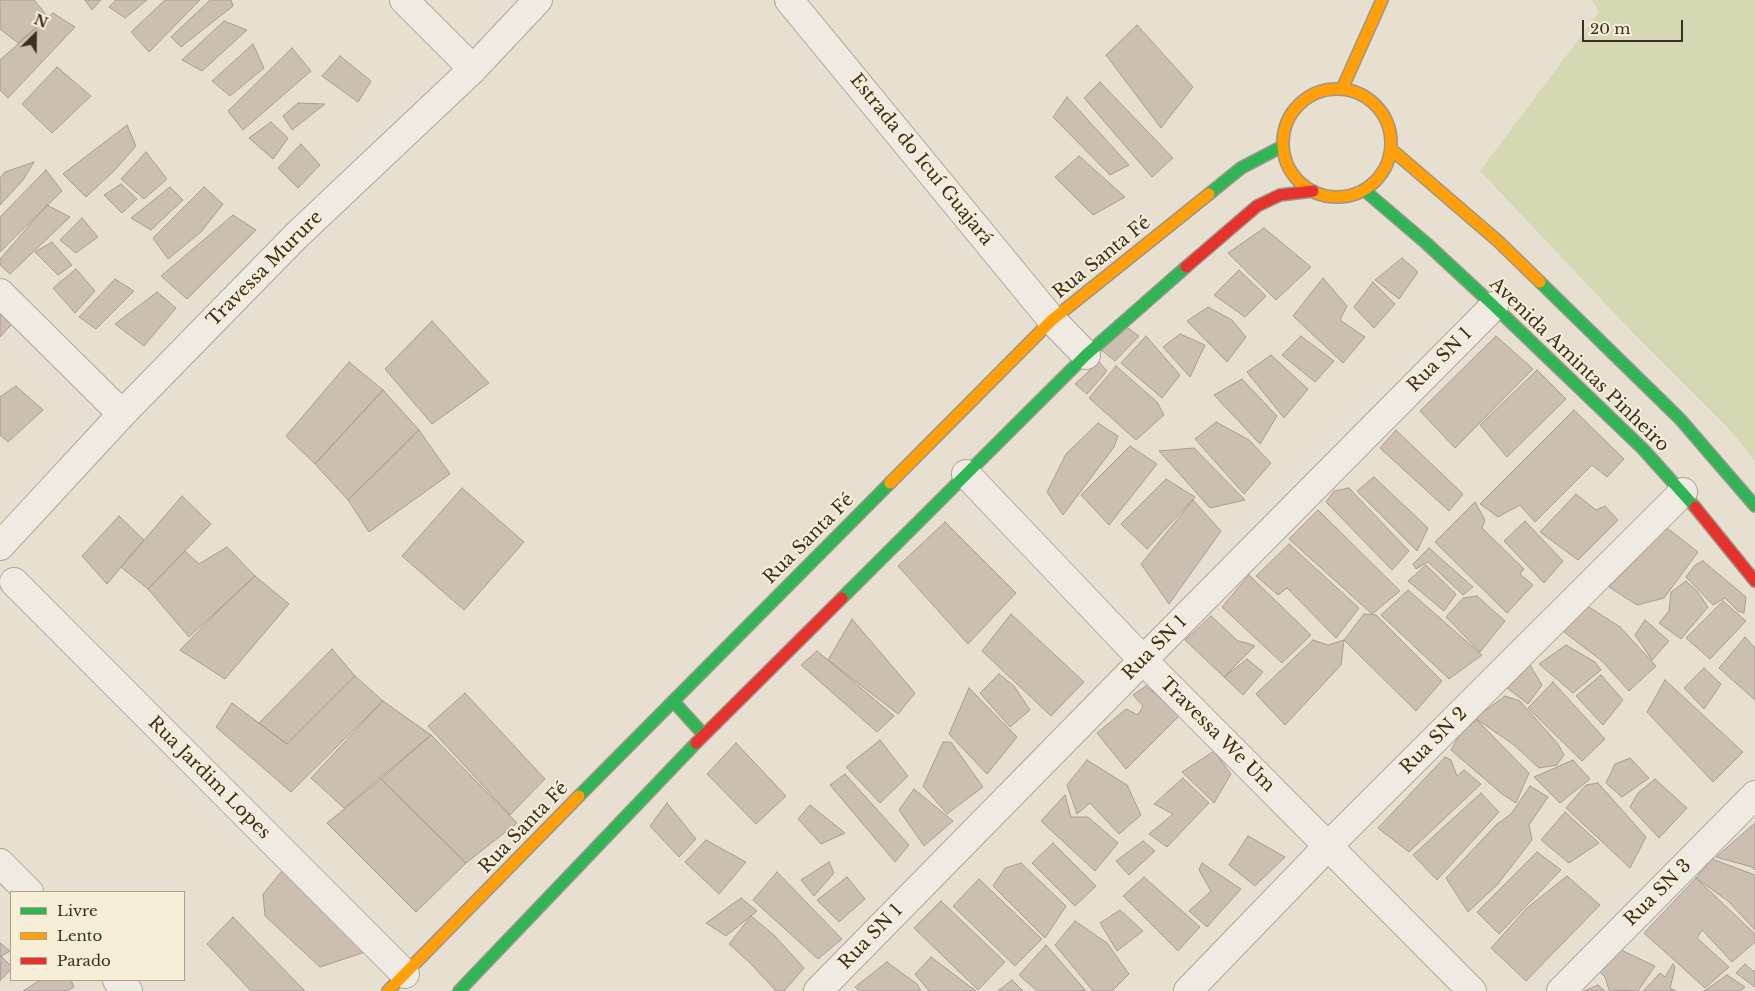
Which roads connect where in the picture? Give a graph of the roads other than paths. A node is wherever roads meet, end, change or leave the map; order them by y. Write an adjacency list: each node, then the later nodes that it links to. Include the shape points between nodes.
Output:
1 (404, 0): 5 (street)
2 (538, 0): 5 (street, Travessa Murure)
3 (789, 0): 13 (street, Estrada do Icuí Guajará)
4 (1382, 0): 6 (street)
5 (473, 69): 15 (street, Travessa Murure, via 296,236)
6 (1342, 89): 7 (street, via 1323,90 1306,98 1293,111 1284,128); 8 (street, via 1373,102 1384,116 1390,132)
7 (1283, 146): 10 (street, via 1287,164 1298,180); 13 (street, Rua Santa Fé, via 1241,168)
8 (1391, 149): 9 (street, via 1377,179); 18 (street, Avenida Amintas Pinheiro, via 1499,242 1626,366 1680,419)
9 (1364, 190): 10 (street, via 1348,196 1330,196); 12 (street, Avenida Amintas Pinheiro)
10 (1313, 191): 14 (street, via 1280,195 1257,206)
11 (0, 293): 15 (street)
12 (1494, 306): 17 (street, Avenida Amintas Pinheiro, via 1643,449); 22 (street, Rua SN 1)
13 (1052, 320): 14 (street, Estrada do Icuí Guajará); 23 (street, Rua Santa Fé)
14 (1086, 355): 16 (street)
15 (122, 414): 19 (street, Travessa Murure)
16 (966, 474): 22 (street, Travessa We Um); 24 (street)
17 (1682, 492): 20 (street, Avenida Amintas Pinheiro); 26 (street, Rua SN 2)
18 (1755, 506)
19 (0, 546)
20 (1755, 581)
21 (14, 582): 30 (street, Rua Jardim Lopes)
22 (1143, 660): 26 (street, Travessa We Um); 33 (street, Rua SN 1)
23 (673, 700): 24 (street); 30 (street, Rua Santa Fé)
24 (704, 735): 32 (street)
25 (1755, 795): 36 (street, Rua SN 3)
26 (1328, 846): 34 (street, Rua SN 2); 35 (street, Travessa We Um)
27 (0, 863): 28 (street)
28 (28, 891)
29 (118, 981): 31 (street)
30 (397, 983)
31 (128, 991)
32 (459, 991)
33 (818, 991)
34 (1188, 991)
35 (1472, 991)
36 (1561, 991)

